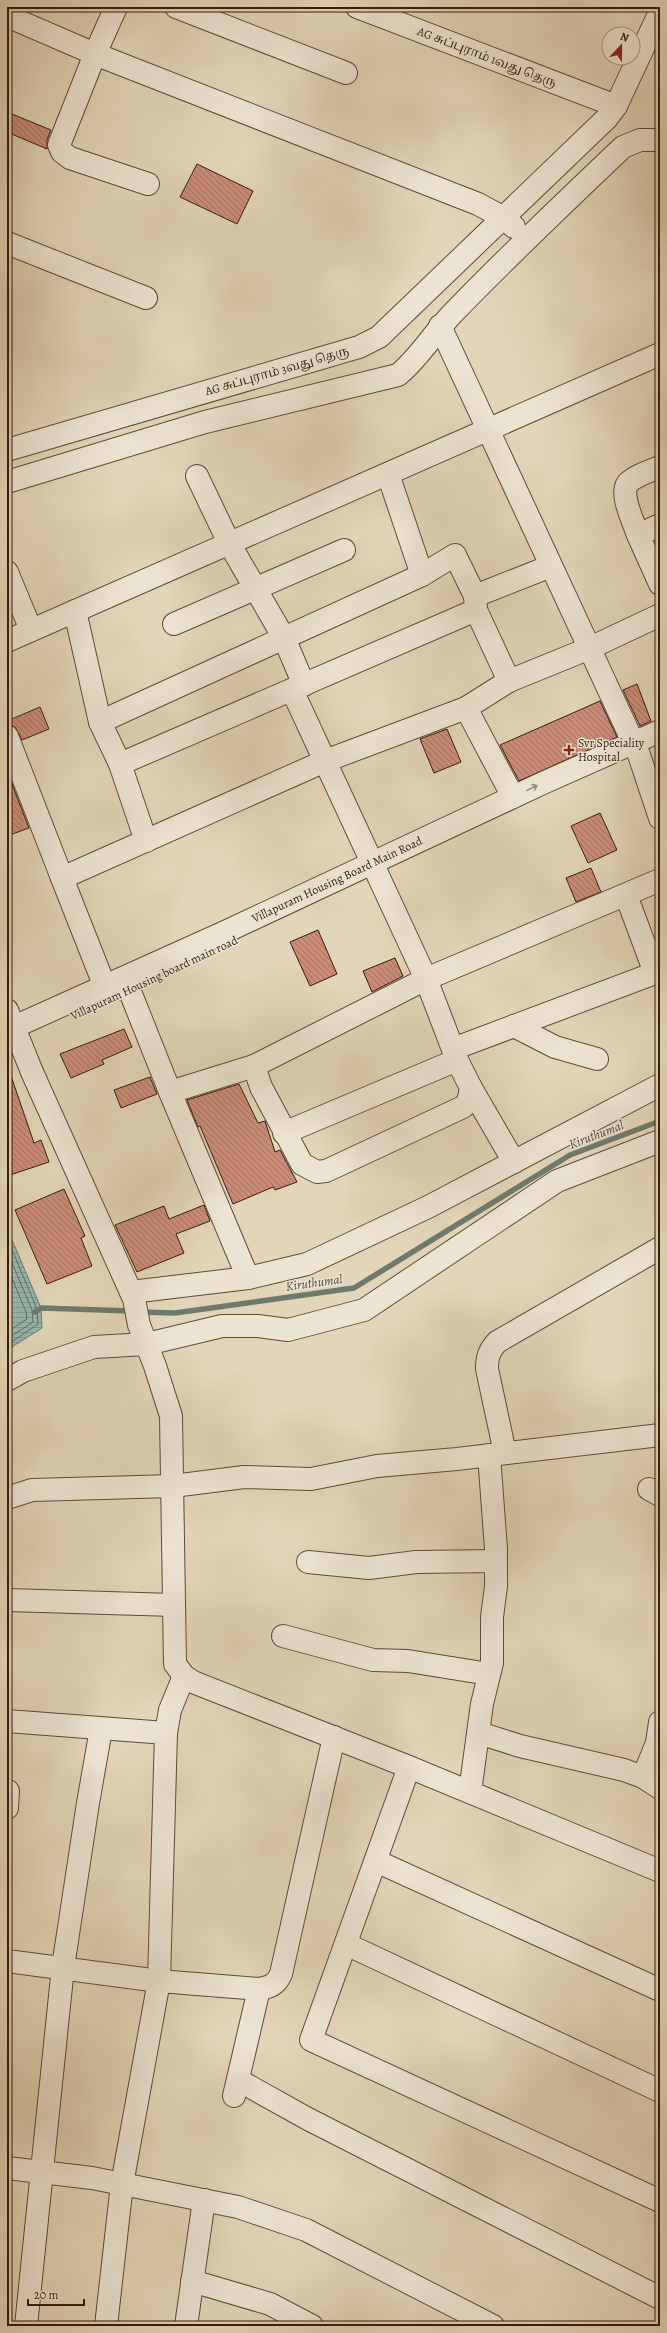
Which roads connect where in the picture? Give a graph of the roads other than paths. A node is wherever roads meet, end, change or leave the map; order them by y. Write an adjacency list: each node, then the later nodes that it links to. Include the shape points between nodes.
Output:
1 (116, 7): 6 (street)
2 (176, 7): 7 (street)
3 (357, 7): 8 (street, AG சுப்புராம் 1வது தெரு)
4 (660, 12): 8 (street)
5 (7, 16): 6 (street)
6 (95, 54): 10 (street, via 59,144 62,152 70,158); 11 (street, via 478,204)
7 (346, 73)
8 (616, 127): 9 (street, via 640,140); 11 (street); 11 (street)
9 (660, 140)
10 (148, 184)
11 (514, 228): 14 (street); 16 (street, AG சுப்புராம் 3வது தெரு)
12 (7, 243): 13 (street)
13 (146, 298)
14 (440, 326): 16 (street, via 410,365 398,375); 18 (street)
15 (660, 354): 18 (street)
16 (337, 370): 17 (street); 17 (street, AG சுப்புராம் 3வது தெரு)
17 (199, 406): 19 (street); 19 (street, AG சுப்புராம் 3வது தெரு)
18 (488, 430): 22 (street); 29 (street)
19 (106, 435): 20 (street, AG சுப்புராம் 3வது தெரு); 24 (street)
20 (7, 450)
21 (660, 467): 26 (street, via 628,482 625,488 625,496)
22 (388, 474): 27 (street); 31 (street)
23 (197, 476): 27 (street)
24 (7, 482)
25 (660, 524): 26 (street)
26 (638, 535): 32 (street)
27 (229, 543): 33 (street); 35 (street)
28 (344, 550): 33 (street)
29 (551, 566): 34 (street); 41 (street)
30 (7, 572): 38 (street)
31 (422, 575): 34 (street, via 456,555); 39 (street)
32 (660, 584)
33 (254, 589): 37 (street); 39 (street)
34 (475, 603): 42 (street); 43 (street)
35 (75, 611): 38 (street); 45 (street)
36 (660, 615): 41 (street)
37 (174, 624)
38 (31, 630): 40 (street)
39 (284, 638): 43 (street); 45 (street)
40 (7, 641)
41 (590, 648): 42 (street); 49 (street)
42 (509, 681): 44 (street)
43 (298, 688): 50 (street); 51 (street)
44 (466, 708): 50 (street); 52 (street)
45 (100, 722): 51 (street)
46 (660, 731): 49 (street, Villapuram Housing Board Main Road)
47 (7, 736): 56 (street)
48 (660, 745): 49 (street, Villapuram Housing board main road)
49 (636, 749): 52 (street, Villapuram Housing Board Main Road, one-way to 49); 53 (street); 55 (street, Villapuram Housing board main road)
50 (325, 761): 54 (street); 55 (street)
51 (120, 764): 54 (street)
52 (513, 797): 55 (street, Villapuram Housing Board Main Road, via 436,834)
53 (660, 818)
54 (146, 841): 56 (street)
55 (374, 869): 60 (street); 61 (street, Villapuram Housing Board Main Road); 62 (street, Villapuram Housing board main road)
56 (62, 878): 61 (street)
57 (660, 880): 58 (street)
58 (626, 895): 59 (street); 60 (street)
59 (658, 972): 64 (street)
60 (426, 979): 65 (street); 67 (street)
61 (105, 986): 62 (street); 63 (street, Villapuram Housing Board Main Road)
62 (129, 989): 63 (street, Villapuram Housing board main road); 70 (street)
63 (13, 1026): 76 (street)
64 (514, 1026): 65 (street); 66 (street, via 555,1047)
65 (455, 1055): 69 (street); 71 (street)
66 (597, 1059)
67 (254, 1066): 70 (street); 71 (street, via 261,1087)
68 (660, 1085): 73 (street)
69 (470, 1088): 71 (street, via 468,1102 463,1107 326,1171 317,1172 302,1164); 73 (street)
70 (170, 1092): 75 (street)
71 (284, 1133)
72 (660, 1141): 77 (street, via 557,1182 364,1310 288,1330 258,1326 222,1326)
73 (514, 1162): 75 (street, via 428,1207 307,1264)
74 (660, 1248): 80 (street, via 497,1342 491,1349 487,1369)
75 (248, 1278): 76 (street)
76 (133, 1295): 77 (street)
77 (143, 1335): 78 (street, via 94,1347 23,1371); 81 (street, via 171,1416)
78 (7, 1380)
79 (660, 1435): 80 (street)
80 (497, 1454): 81 (street, via 377,1466 311,1479 244,1477); 83 (street, via 494,1500)
81 (173, 1486): 82 (street, via 32,1490); 86 (street)
82 (7, 1498)
83 (496, 1561): 84 (street, via 416,1562 369,1568); 88 (street, via 492,1663)
84 (308, 1562)
85 (7, 1600): 86 (street)
86 (174, 1605): 89 (street, via 175,1664)
87 (283, 1636): 88 (street, via 373,1660 408,1661)
88 (489, 1674): 94 (street)
89 (184, 1676): 93 (street, via 170,1710); 95 (street)
90 (7, 1721): 92 (street)
91 (660, 1722): 97 (street)
92 (102, 1728): 93 (street); 103 (street)
93 (166, 1733): 104 (street)
94 (479, 1733): 97 (street, via 520,1746 624,1770); 98 (street)
95 (334, 1737): 96 (street); 105 (street, via 281,1974 276,1983)
96 (409, 1767): 98 (street); 99 (street)
97 (651, 1782)
98 (470, 1792): 100 (street)
99 (376, 1861): 101 (street); 106 (street)
100 (660, 1871)
101 (346, 1944): 107 (street); 112 (street, via 312,2040)
102 (7, 1961): 103 (street)
103 (63, 1968): 104 (street); 109 (street)
104 (159, 1981): 105 (street); 110 (street)
105 (259, 1989): 114 (street, via 236,2088 308,2119)
106 (660, 1990)
107 (660, 2091)
108 (7, 2168): 109 (street)
109 (42, 2173): 110 (street); 115 (street)
110 (122, 2184): 111 (street); 116 (street)
111 (204, 2200): 113 (street); 119 (street, via 238,2207 306,2230)
112 (660, 2201)
113 (192, 2281): 117 (street); 118 (street, via 270,2304)
114 (660, 2298)
115 (26, 2326)
116 (106, 2326)
117 (186, 2326)
118 (312, 2326)
119 (493, 2326)

